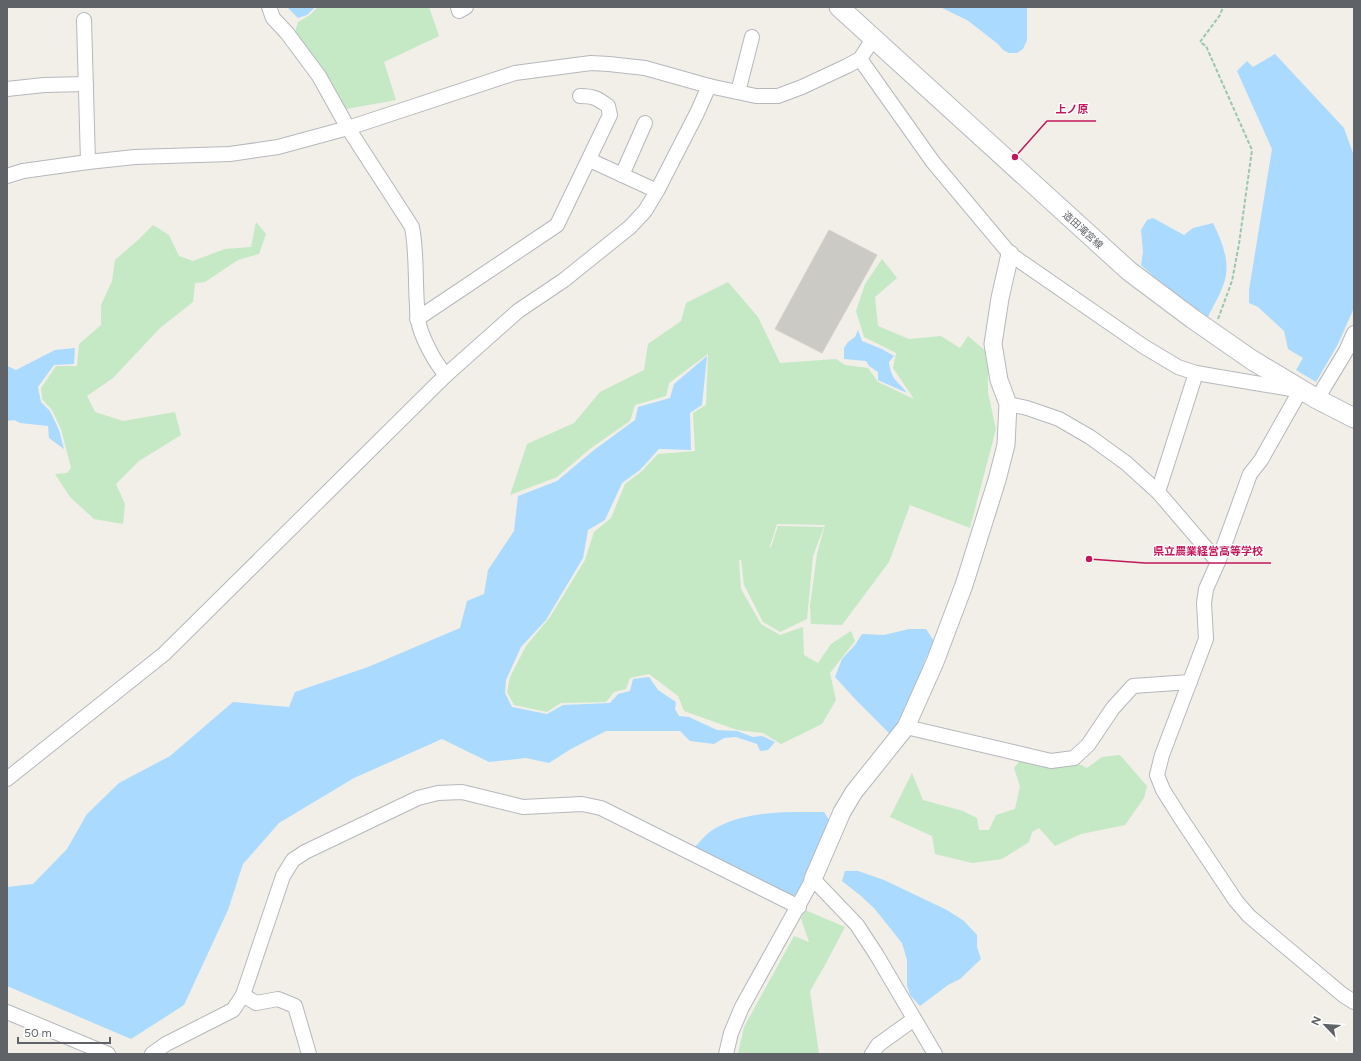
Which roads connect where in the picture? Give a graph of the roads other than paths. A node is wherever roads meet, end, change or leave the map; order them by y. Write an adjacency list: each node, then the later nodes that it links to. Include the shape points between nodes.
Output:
1 (269, 7): 15 (street, via 273,18 319,76)
2 (458, 7): 3 (street, via 459,10)
3 (466, 7)
4 (838, 7): 7 (main road, 造田滝宮線)
5 (84, 20): 9 (street)
6 (752, 36): 12 (street)
7 (873, 39): 8 (street); 26 (main road, 造田滝宮線, via 1129,271 1252,360)
8 (860, 59): 12 (street, via 778,96 756,96); 21 (street, via 933,162)
9 (86, 84): 11 (street); 16 (street)
10 (709, 86): 12 (street); 15 (street, via 645,68 591,63 516,73); 20 (street)
11 (7, 89)
12 (738, 92)
13 (580, 96): 22 (street, via 592,96 602,102 608,106 610,115 557,225)
14 (645, 123): 18 (street)
15 (348, 128): 16 (street, via 278,147 230,154 135,157); 22 (street, via 412,227 415,244)
16 (88, 162): 19 (street)
17 (594, 162): 18 (street)
18 (622, 175): 20 (street)
19 (7, 176)
20 (657, 190): 25 (street, via 645,210 630,227 564,280 518,311)
21 (1010, 254): 24 (street, via 1142,346 1178,367); 27 (street, via 993,344 999,380)
22 (417, 319): 25 (street, via 438,366)
23 (1354, 333): 26 (street, via 1346,351)
24 (1196, 373): 26 (street); 29 (street)
25 (446, 375): 33 (street, via 164,654)
26 (1311, 395): 28 (main road, 造田滝宮線); 30 (street, via 1296,398 1261,460 1250,474)
27 (1008, 404): 29 (street, via 1059,419 1090,437 1126,463); 32 (street, via 1006,445 967,578 935,662)
28 (1354, 418)
29 (1158, 492): 30 (street)
30 (1218, 562): 31 (street, via 1206,589 1206,640)
31 (1190, 682): 32 (street, via 1134,686 1074,758 1051,761); 37 (street, via 1157,775 1164,790 1236,901 1249,916)
32 (906, 727): 34 (street, via 854,792 842,812)
33 (7, 779)
34 (813, 879): 35 (street); 39 (street, via 857,926)
35 (799, 907): 36 (street, via 601,808 582,804 523,807 462,792 438,793 418,798 293,860 283,876); 43 (street, via 742,1007 731,1033)
36 (243, 995): 41 (street, via 233,1010 166,1044); 42 (street, via 256,1003 278,999 295,1006)
37 (1354, 1002)
38 (7, 1012): 40 (street)
39 (914, 1019): 44 (street, via 878,1045); 45 (street)
40 (108, 1054)
41 (152, 1054)
42 (309, 1054)
43 (726, 1054)
44 (872, 1054)
45 (935, 1054)

